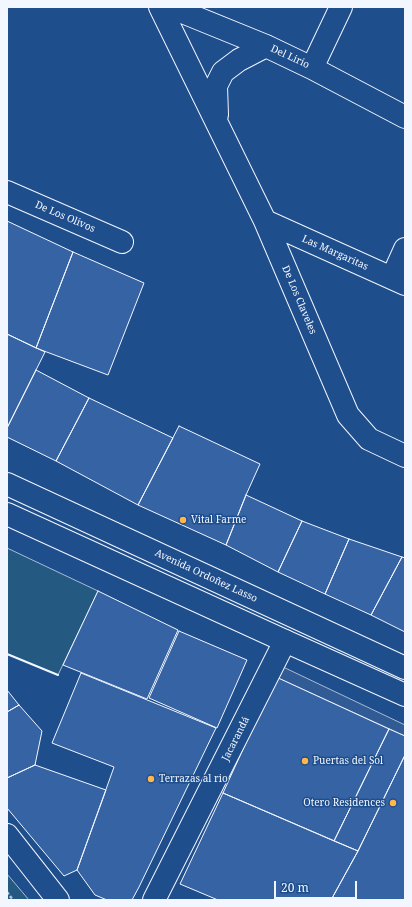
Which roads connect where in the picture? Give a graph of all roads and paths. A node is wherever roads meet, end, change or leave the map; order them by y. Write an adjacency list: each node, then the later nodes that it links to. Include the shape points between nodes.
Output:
1 (160, 7): 7 (street, De Los Claveles)
2 (170, 7): 4 (street, Del Lirio)
3 (341, 7): 5 (street)
4 (266, 46): 5 (street, Del Lirio); 7 (street, De Los Claveles, via 223,72 216,86)
5 (312, 68): 6 (street, Del Lirio)
6 (405, 117)
7 (217, 122): 9 (street, De Los Claveles)
8 (7, 192): 10 (street, De Los Olivos)
9 (265, 221): 12 (street, Las Margaritas); 13 (street, De Los Claveles, via 348,415 369,439)
10 (122, 242)
11 (405, 249): 12 (street)
12 (399, 281)
13 (405, 456)
14 (7, 484): 17 (street, Avenida Ordoñez Lasso)
15 (7, 514): 16 (street)
16 (285, 642): 18 (street); 23 (street, Jacarandá)
17 (405, 668)
18 (405, 695)
19 (7, 836): 22 (street)
20 (7, 892): 21 (path)
21 (13, 900)
22 (58, 900)
23 (154, 900)

